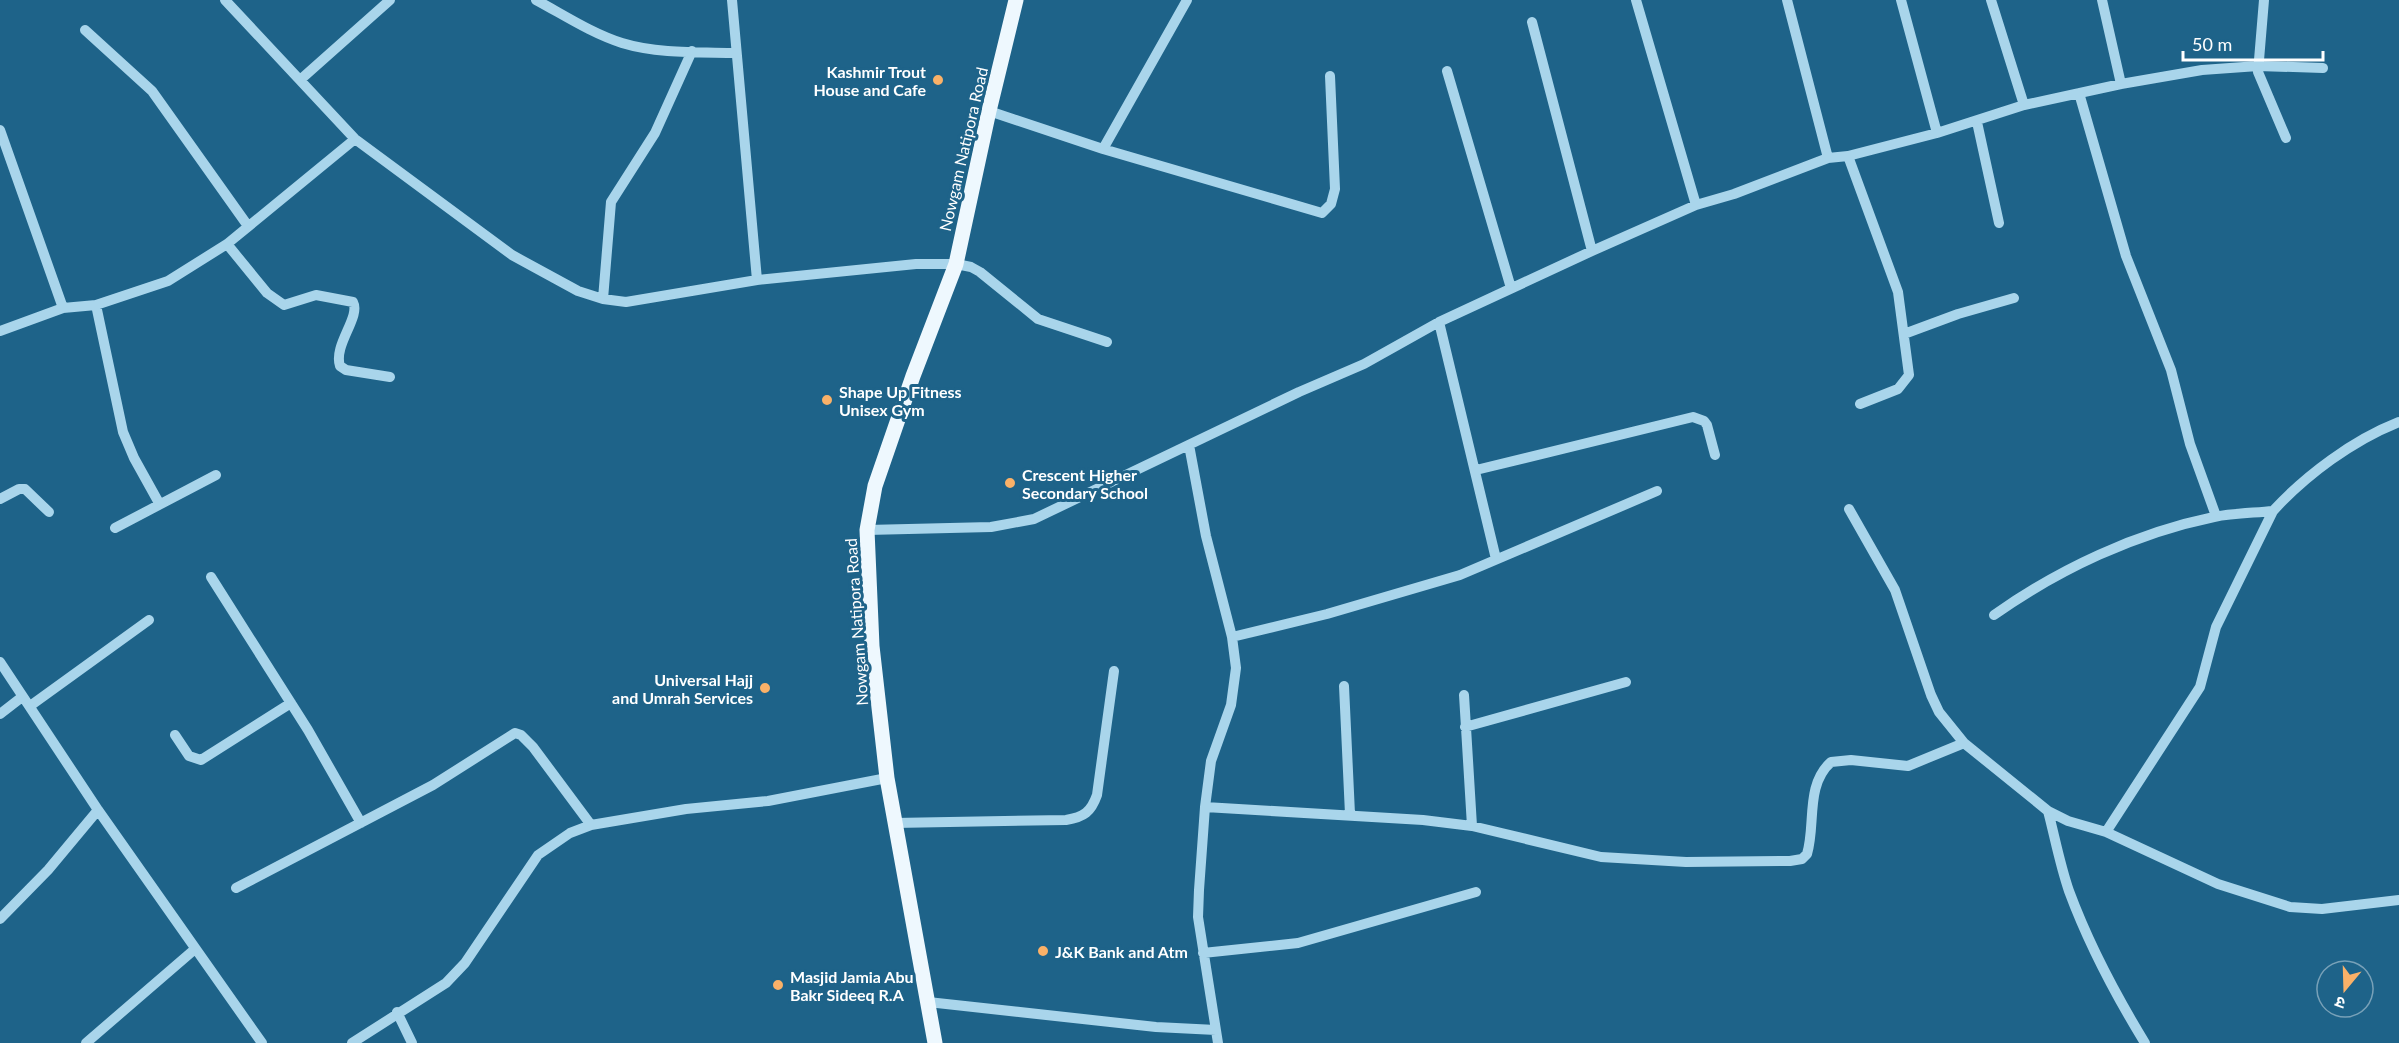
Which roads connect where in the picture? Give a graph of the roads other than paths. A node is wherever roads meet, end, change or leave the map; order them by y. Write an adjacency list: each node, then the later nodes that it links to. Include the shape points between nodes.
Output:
1 (225, 0): 21 (street)
2 (390, 0): 21 (street)
3 (536, 0): 15 (street, via 624,44)
4 (732, 0): 16 (street)
5 (1016, 0): 25 (main road, Nowgam Natipora Road)
6 (1187, 0): 31 (street)
7 (1636, 0): 34 (street)
8 (1787, 0): 33 (street)
9 (1901, 0): 28 (street)
10 (1991, 0): 24 (street)
11 (2102, 0): 22 (street)
12 (2264, 0): 17 (street)
13 (1532, 22): 38 (street)
14 (85, 30): 36 (street, via 152,91)
15 (692, 51): 16 (street); 43 (street, via 655,133 611,202)
16 (736, 53): 40 (street)
17 (2258, 66): 18 (street); 22 (street, via 2202,70); 29 (street)
18 (2323, 68)
19 (1447, 71): 41 (street)
20 (1330, 76): 31 (street, via 1335,189 1331,204 1322,213)
21 (300, 80): 30 (street)
22 (2121, 84): 23 (street)
23 (2079, 93): 24 (street); 63 (street, via 2126,256 2171,370 2190,444)
24 (2024, 105): 26 (street)
25 (988, 111): 31 (street); 39 (main road, Nowgam Natipora Road)
26 (1977, 122): 28 (street); 35 (street)
27 (0, 130): 45 (street)
28 (1937, 133): 32 (street)
29 (2286, 138)
30 (355, 139): 36 (street); 43 (street, via 512,255 578,291)
31 (1103, 149)
32 (1848, 156): 33 (street); 48 (street, via 1898,292)
33 (1828, 158): 34 (street)
34 (1696, 205): 38 (street)
35 (2000, 223)
36 (248, 226): 37 (street)
37 (227, 244): 44 (street, via 168,281); 50 (street, via 267,293 284,304 316,295 353,302 355,310 338,351 340,366)
38 (1592, 251): 41 (street)
39 (956, 264): 40 (street, via 916,264); 49 (street, via 980,272 1038,319); 65 (main road, Nowgam Natipora Road, via 875,486)
40 (757, 280): 43 (street, via 649,300)
41 (1511, 288): 46 (street)
42 (2014, 298): 48 (street)
43 (603, 299)
44 (96, 305): 45 (street); 59 (street, via 123,432)
45 (63, 308): 47 (street)
46 (1438, 322): 53 (street, via 1364,364); 55 (street)
47 (0, 331)
48 (1904, 334): 51 (street, via 1907,381 1898,389)
49 (1107, 342)
50 (390, 377)
51 (1860, 404)
52 (2399, 422): 61 (street, via 2372,434 2338,457)
53 (1189, 445): 65 (street, via 1034,519 991,526); 70 (street, via 1206,536)
54 (1715, 455): 55 (street, via 1704,421 1693,417)
55 (1476, 470): 66 (street)
56 (216, 475): 59 (street)
57 (1657, 491): 66 (street)
58 (0, 499): 62 (street, via 25,489)
59 (159, 503): 64 (street)
60 (1849, 509): 82 (street, via 1895,590 1939,712)
61 (2273, 511): 63 (street); 92 (street, via 2219,621 2200,687)
62 (49, 512)
63 (2216, 516): 68 (street, via 2128,543 2029,591)
64 (115, 528)
65 (867, 530): 83 (main road, Nowgam Natipora Road, via 872,646)
66 (1496, 559): 70 (street, via 1417,589)
67 (211, 577): 77 (street)
68 (1994, 615)
69 (149, 620): 78 (street)
70 (1232, 637): 84 (street, via 1235,688 1211,761)
71 (0, 662): 76 (street)
72 (1114, 671): 89 (street, via 1097,795 1087,814 1066,820)
73 (1626, 682): 80 (street)
74 (1344, 686): 87 (street)
75 (1464, 695): 80 (street)
76 (22, 697): 78 (street); 79 (street)
77 (291, 703): 81 (street, via 201,760 189,756); 88 (street)
78 (30, 706): 85 (street)
79 (0, 714)
80 (1466, 727): 91 (street)
81 (175, 735)
82 (1964, 743): 86 (street); 91 (street, via 1908,766 1851,760 1831,762 1820,774 1813,798 1807,854 1791,861 1686,862 1601,857)
83 (887, 778): 89 (main road, Nowgam Natipora Road); 90 (street, via 768,801)
84 (1205, 807): 87 (street); 98 (street, via 1198,917)
85 (98, 810): 96 (street, via 41,878); 97 (street)
86 (2048, 811): 92 (street); 108 (street, via 2068,889 2085,931 2104,974)
87 (1350, 814): 91 (street)
88 (361, 823): 90 (street, via 433,785 516,733 533,747); 93 (street)
89 (894, 823): 99 (main road, Nowgam Natipora Road)
90 (591, 825): 100 (street, via 570,832 538,855 465,963 446,983)
91 (1472, 826)
92 (2106, 832): 95 (street, via 2218,884 2289,907 2322,909)
93 (236, 888)
94 (1476, 892): 98 (street, via 1298,943)
95 (2399, 900)
96 (0, 919)
97 (195, 949): 102 (street); 103 (street)
98 (1203, 952): 101 (street)
99 (928, 1002): 101 (street); 106 (main road, Nowgam Natipora Road)
100 (397, 1012): 104 (street); 105 (street)
101 (1216, 1030): 107 (street)
102 (86, 1043)
103 (261, 1043)
104 (352, 1043)
105 (412, 1043)
106 (935, 1043)
107 (1218, 1043)
108 (2145, 1043)

